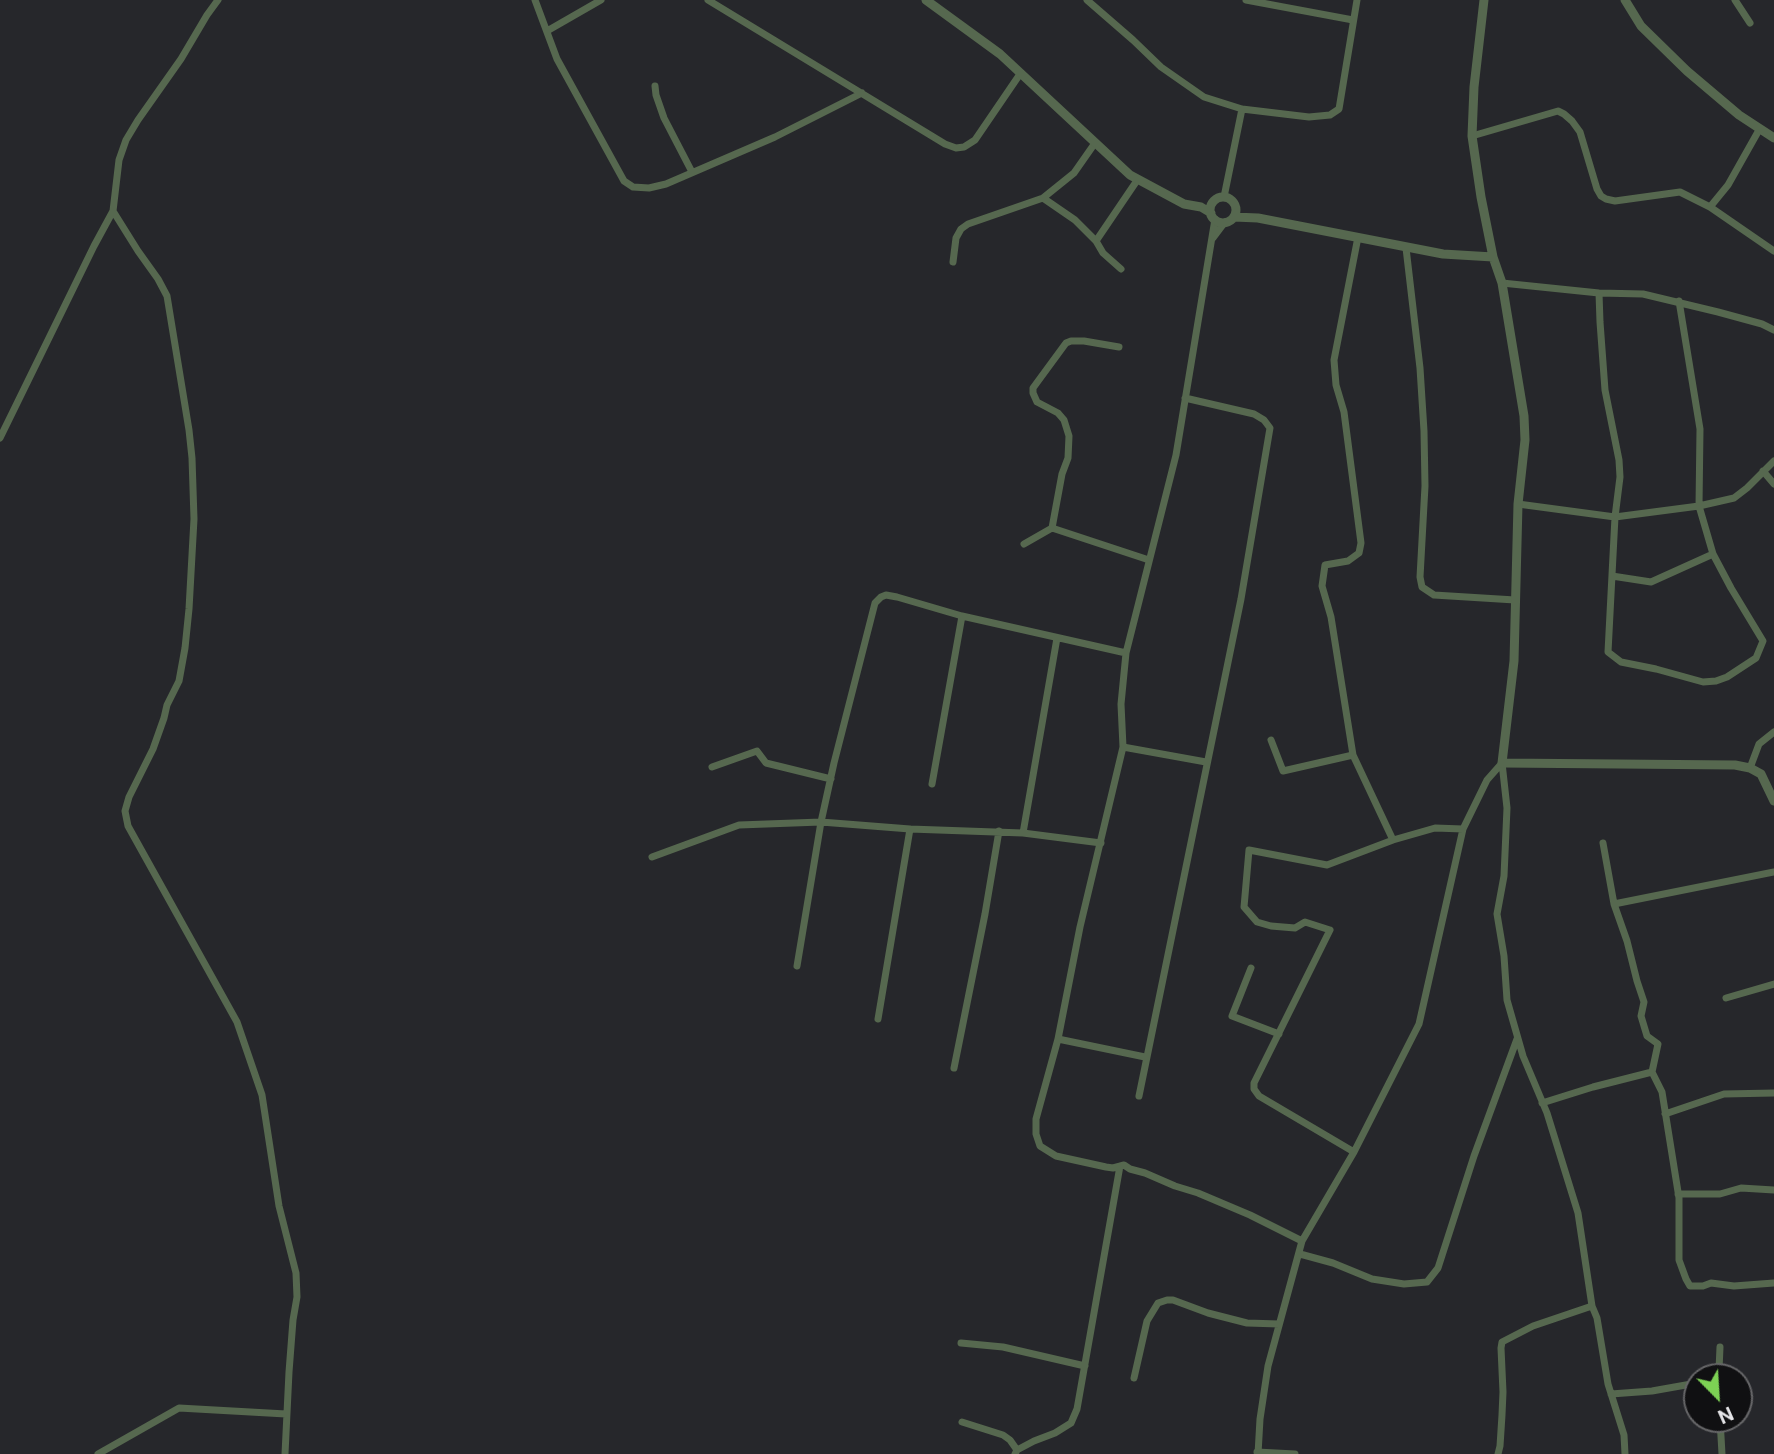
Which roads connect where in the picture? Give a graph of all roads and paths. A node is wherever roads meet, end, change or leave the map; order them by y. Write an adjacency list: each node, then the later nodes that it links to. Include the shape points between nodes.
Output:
1 (218, 0): 29 (street, via 126,140)
2 (535, 0): 14 (street)
3 (601, 0): 14 (street)
4 (708, 0): 17 (street)
5 (926, 0): 15 (street)
6 (1087, 0): 18 (street, via 1161,67 1204,97)
7 (1246, 0): 12 (street)
8 (1357, 0): 12 (street)
9 (1484, 0): 20 (street)
10 (1625, 0): 19 (street, via 1641,26 1664,49)
11 (1735, 0): 13 (street)
12 (1353, 20): 18 (street, via 1335,113 1309,117)
13 (1751, 23)
14 (547, 32): 23 (street, via 624,181 649,188)
15 (1020, 74): 17 (street, via 975,140 956,148); 22 (street)
16 (654, 86): 23 (street, via 664,118)
17 (862, 93): 23 (street)
18 (1242, 109): 25 (street)
19 (1759, 130): 21 (street); 28 (street, via 1728,186)
20 (1472, 136): 28 (street, via 1558,111 1580,132 1597,189 1605,199 1680,192); 36 (street)
21 (1774, 138)
22 (1095, 143): 24 (street); 26 (street, via 1074,173)
23 (692, 172)
24 (1138, 179): 30 (street, via 1184,204); 33 (street)
25 (1224, 197): 27 (street); 30 (street, via 1215,200)
26 (1043, 198): 33 (street); 37 (street, via 968,224 956,238)
27 (1234, 204): 30 (street, via 1236,213); 31 (street)
28 (1710, 207): 35 (street)
29 (113, 211): 45 (street); 114 (street, via 167,296 189,430 194,519 179,681 125,811 128,826 237,1022 262,1095 279,1206 296,1273)
30 (1219, 215): 31 (street); 44 (street)
31 (1258, 218): 32 (street)
32 (1358, 237): 34 (street); 64 (street, via 1334,360 1361,543 1359,554 1348,561 1325,565 1322,586)
33 (1097, 241): 38 (street, via 1102,253)
34 (1406, 248): 36 (street); 57 (street, via 1424,431 1422,587 1434,595)
35 (1774, 251)
36 (1493, 257): 39 (street)
37 (953, 262)
38 (1121, 269)
39 (1502, 283): 40 (street); 49 (street, via 1524,416)
40 (1599, 293): 41 (street); 51 (street, via 1605,390 1619,460)
41 (1679, 301): 42 (street); 50 (street, via 1700,429)
42 (1774, 330)
43 (1119, 347): 52 (street, via 1066,343 1033,388 1034,398 1058,413 1069,436)
44 (1185, 398): 55 (street, via 1176,455); 65 (street, via 1254,414 1270,428 1241,599)
45 (0, 438)
46 (1774, 461): 47 (street)
47 (1763, 471): 48 (street); 50 (street, via 1734,498)
48 (1774, 484)
49 (1518, 504): 51 (street); 57 (street)
50 (1699, 506): 51 (street); 54 (street)
51 (1615, 517): 56 (street)
52 (1052, 528): 53 (street); 55 (street)
53 (1024, 544)
54 (1713, 554): 56 (street, via 1651,582); 56 (street, via 1763,641 1756,657 1716,681 1703,682 1621,662 1608,652)
55 (1149, 560): 60 (street)
56 (1612, 576)
57 (1515, 600): 66 (street, via 1514,661)
58 (962, 617): 59 (street); 69 (street, via 886,595 876,603); 70 (street)
59 (1057, 638): 60 (street); 76 (street)
60 (1126, 653): 63 (street)
61 (1774, 732): 68 (street, via 1759,744)
62 (1271, 740): 64 (street, via 1283,771)
63 (1123, 747): 65 (street); 78 (street)
64 (1353, 755): 77 (street)
65 (1206, 762): 91 (street)
66 (1502, 763): 68 (street); 74 (street, via 1487,780); 89 (street, via 1507,808 1497,914 1507,1000)
67 (712, 767): 69 (street, via 757,751 765,763)
68 (1749, 768): 71 (street, via 1761,774)
69 (831, 779): 72 (street)
70 (932, 784)
71 (1774, 801)
72 (821, 822): 73 (street); 80 (street, via 739,825); 83 (street)
73 (910, 829): 75 (street); 87 (street)
74 (1463, 829): 77 (street, via 1435,828); 98 (street, via 1419,1024)
75 (999, 831): 76 (street); 92 (street)
76 (1023, 833): 78 (street)
77 (1393, 840): 88 (street, via 1327,865 1249,850 1244,906 1257,922 1295,928 1305,922 1330,930)
78 (1101, 843): 90 (street)
79 (1603, 843): 82 (street)
80 (652, 857)
81 (1774, 872): 82 (street)
82 (1614, 904): 93 (street, via 1644,1002 1641,1016 1647,1036 1658,1044)
83 (797, 966)
84 (1251, 968): 88 (street, via 1232,1016)
85 (1774, 984): 86 (street)
86 (1726, 998)
87 (878, 1019)
88 (1279, 1034): 98 (street, via 1254,1089)
89 (1518, 1038): 96 (street); 103 (street, via 1438,1268 1427,1282 1372,1279)
90 (1058, 1039): 91 (street); 99 (street, via 1036,1119 1040,1146 1056,1156)
91 (1145, 1056): 95 (street)
92 (954, 1068)
93 (1652, 1072): 96 (street); 97 (street, via 1662,1092)
94 (1774, 1093): 97 (street, via 1724,1094)
95 (1139, 1096)
96 (1542, 1103): 105 (street, via 1578,1213)
97 (1665, 1114): 101 (street)
98 (1354, 1152): 102 (street)
99 (1120, 1166): 102 (street, via 1198,1192); 110 (street)
100 (1774, 1190): 101 (street)
101 (1678, 1194): 104 (street, via 1679,1260 1690,1286)
102 (1302, 1241): 103 (street)
103 (1300, 1254): 106 (street)
104 (1774, 1283)
105 (1592, 1306): 113 (street); 122 (street, via 1502,1342)
106 (1279, 1324): 111 (street, via 1247,1323 1173,1300 1158,1303 1147,1321); 118 (street, via 1268,1366)
107 (961, 1343): 110 (street)
108 (1720, 1347): 109 (street)
109 (1719, 1363)
110 (1085, 1366): 117 (street, via 1071,1423)
111 (1134, 1378)
112 (1683, 1385): 113 (street)
113 (1611, 1394): 123 (street, via 1625,1435)
114 (286, 1414): 119 (street, via 178,1408); 120 (street)
115 (962, 1422): 117 (street, via 1003,1435)
116 (1721, 1433): 124 (street)
117 (1016, 1452)
118 (1257, 1453): 121 (street)
119 (98, 1454)
120 (285, 1454)
121 (1295, 1454)
122 (1497, 1454)
123 (1625, 1454)
124 (1723, 1454)

